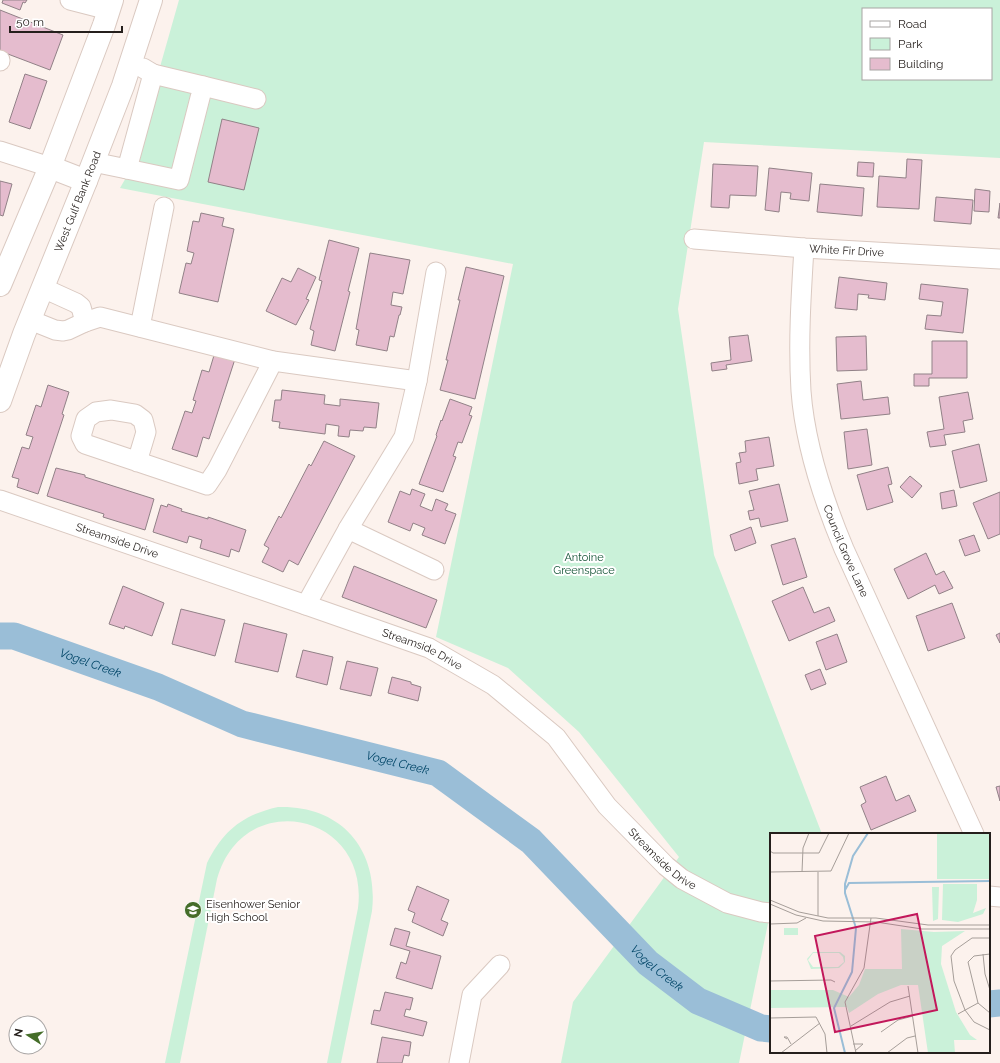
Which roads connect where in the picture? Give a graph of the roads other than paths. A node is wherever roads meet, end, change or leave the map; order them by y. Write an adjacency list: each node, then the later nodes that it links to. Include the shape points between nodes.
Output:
1 (70, 0): 3 (street)
2 (151, 0): 4 (main road, West Gulf Bank Road)
3 (110, 5): 9 (main road)
4 (131, 61): 5 (street); 11 (main road, West Gulf Bank Road)
5 (153, 74): 6 (street); 10 (street)
6 (202, 86): 7 (street); 10 (street, via 179,180)
7 (256, 99)
8 (0, 151): 9 (street)
9 (50, 167): 11 (main road); 17 (main road)
10 (127, 169): 11 (street)
11 (90, 172): 18 (main road, West Gulf Bank Road)
12 (164, 206): 21 (street)
13 (694, 239): 14 (street, White Fir Drive)
14 (804, 248): 15 (street, White Fir Drive); 30 (street, Council Grove Lane, via 799,350 801,392 813,459 844,549)
15 (1000, 259)
16 (436, 272): 23 (street)
17 (0, 285)
18 (42, 288): 19 (main road, West Gulf Bank Road); 20 (street, via 76,303 81,307)
19 (30, 320): 20 (street, via 63,331); 24 (main road, West Gulf Bank Road)
20 (85, 322): 21 (street, via 100,317)
21 (140, 327): 22 (street)
22 (273, 361): 23 (street); 25 (street, via 207,485)
23 (416, 381): 27 (street, via 404,437)
24 (0, 402)
25 (137, 462)
26 (0, 500): 29 (street, Streamside Drive)
27 (348, 529): 28 (street); 29 (street)
28 (434, 570)
29 (306, 605): 33 (street, Streamside Drive, via 429,648 493,685 556,737 607,806 666,866 682,879 727,903)
30 (974, 833)
31 (990, 896): 32 (street)
32 (1000, 897)
33 (770, 913)
34 (500, 966): 35 (street, via 472,995)
35 (459, 1063)

